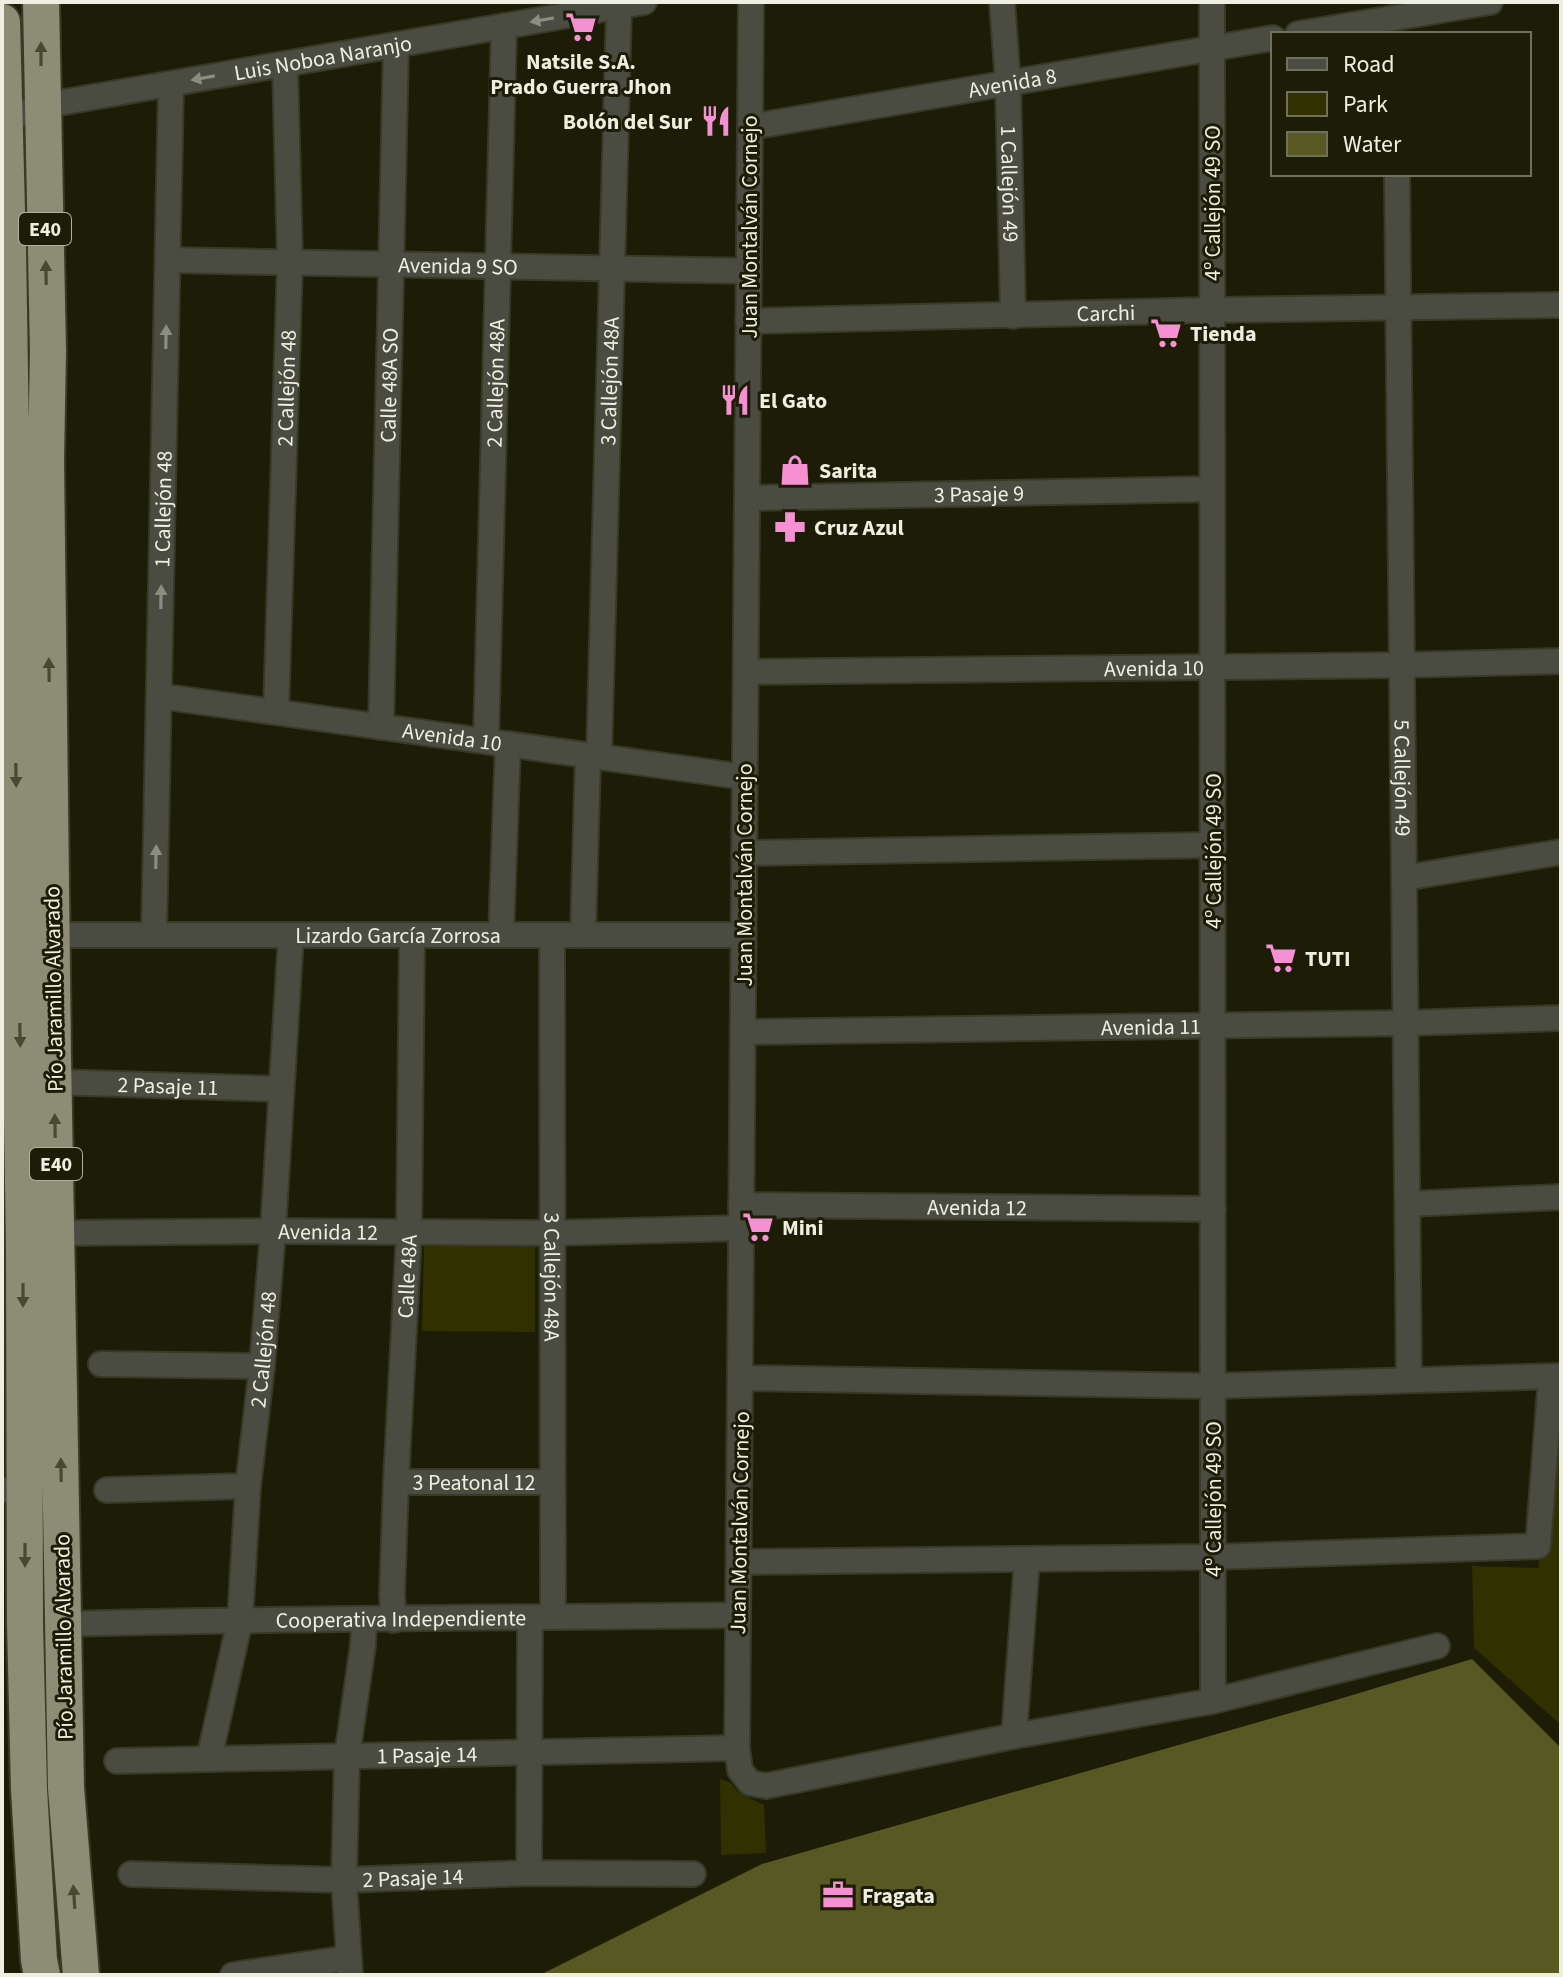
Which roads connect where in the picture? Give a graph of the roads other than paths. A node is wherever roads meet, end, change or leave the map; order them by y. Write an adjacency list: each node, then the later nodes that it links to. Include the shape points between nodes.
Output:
1 (41, 2): 18 (highway, Pío Jaramillo Alvarado / E40, one-way to 1)
2 (644, 2): 7 (street, Luis Noboa Naranjo)
3 (751, 2): 20 (street, Juan Montalván Cornejo)
4 (1002, 2): 16 (street, 1 Callejón 49)
5 (1212, 2): 14 (street, 4º Callejón 49 SO)
6 (1490, 2): 8 (street)
7 (619, 7): 10 (street, Luis Noboa Naranjo, one-way to 10); 27 (street, 3 Callejón 48A)
8 (1396, 18): 11 (street)
9 (2, 22): 19 (highway, Pío Jaramillo Alvarado / E40)
10 (504, 26): 13 (street, Luis Noboa Naranjo); 26 (street, 2 Callejón 48A)
11 (1310, 32)
12 (1271, 38): 14 (street, Avenida 8)
13 (396, 45): 15 (street, Luis Noboa Naranjo); 25 (street, Calle 48A SO)
14 (1211, 48): 16 (street, Avenida 8); 31 (street, 4º Callejón 49 SO)
15 (285, 64): 17 (street, Luis Noboa Naranjo, one-way to 17); 24 (street, 2 Callejón 48)
16 (1008, 83): 20 (street, Avenida 8); 32 (street, 1 Callejón 49)
17 (171, 84): 18 (street, Luis Noboa Naranjo); 23 (street, 1 Callejón 48)
18 (41, 106): 19 (street, Luis Noboa Naranjo); 51 (highway, Pío Jaramillo Alvarado / E40, one-way to 18)
19 (3, 122): 22 (highway, Pío Jaramillo Alvarado / E40)
20 (750, 127): 28 (street, Juan Montalván Cornejo)
21 (1397, 176): 30 (street, 5 Callejón 49)
22 (5, 249): 49 (highway, Pío Jaramillo Alvarado / E40, one-way to 49)
23 (168, 260): 24 (street, Avenida 9 SO); 40 (street, 1 Callejón 48, one-way to 23)
24 (290, 261): 25 (street, Avenida 9 SO); 41 (street, 2 Callejón 48)
25 (391, 263): 26 (street, Avenida 9 SO); 42 (street, Calle 48A SO)
26 (498, 265): 27 (street, Avenida 9 SO); 43 (street, 2 Callejón 48A)
27 (612, 267): 28 (street, Avenida 9 SO); 44 (street, 3 Callejón 48A)
28 (749, 271): 33 (street, Juan Montalván Cornejo)
29 (1561, 305): 30 (street, Carchi)
30 (1399, 307): 31 (street, Carchi); 37 (street, 5 Callejón 49)
31 (1213, 310): 32 (street, Carchi); 34 (street, 4º Callejón 49 SO)
32 (1013, 316): 33 (street, Carchi)
33 (748, 321): 35 (street, Juan Montalván Cornejo)
34 (1212, 489): 35 (street, 3 Pasaje 9); 38 (street, 4º Callejón 49 SO)
35 (747, 498): 39 (street, Juan Montalván Cornejo)
36 (1561, 661): 37 (street, Avenida 10)
37 (1402, 665): 38 (street, Avenida 10); 50 (street, 5 Callejón 49)
38 (1213, 667): 39 (street, Avenida 10); 46 (street, 4º Callejón 49 SO)
39 (746, 672): 45 (street, Juan Montalván Cornejo)
40 (159, 696): 41 (street, Avenida 10); 52 (street, 1 Callejón 48, one-way to 40)
41 (276, 712): 42 (street, Avenida 10)
42 (381, 727): 43 (street, Avenida 10)
43 (497, 743): 44 (street, Avenida 10); 55 (street, 2 Callejón 48A)
44 (593, 756): 45 (street, Avenida 10); 57 (street, 3 Callejón 48A)
45 (745, 777): 48 (street, Juan Montalván Cornejo)
46 (1213, 845): 48 (street); 62 (street, 4º Callejón 49 SO)
47 (1561, 852): 50 (street)
48 (744, 853): 58 (street, Juan Montalván Cornejo)
49 (10, 869): 59 (highway, Pío Jaramillo Alvarado / E40)
50 (1404, 878): 61 (street, 5 Callejón 49)
51 (52, 935): 52 (street, Lizardo García Zorrosa); 64 (highway, Pío Jaramillo Alvarado / E40)
52 (154, 935): 53 (street, Lizardo García Zorrosa)
53 (291, 935): 54 (street, Lizardo García Zorrosa); 65 (street, 2 Callejón 48)
54 (412, 935): 55 (street, Lizardo García Zorrosa); 72 (street, Calle 48A)
55 (501, 935): 56 (street, Lizardo García Zorrosa)
56 (552, 935): 57 (street, Lizardo García Zorrosa); 74 (street, 3 Callejón 48A)
57 (583, 935): 58 (street, Lizardo García Zorrosa)
58 (743, 935): 63 (street, Juan Montalván Cornejo)
59 (11, 988): 66 (highway, Pío Jaramillo Alvarado / E40, one-way to 66)
60 (1561, 1018): 61 (street, Avenida 11)
61 (1406, 1023): 62 (street, Avenida 11); 68 (street, 5 Callejón 49)
62 (1213, 1026): 63 (street, Avenida 11); 69 (street, 4º Callejón 49 SO)
63 (743, 1032): 70 (street, Juan Montalván Cornejo)
64 (54, 1082): 65 (street, 2 Pasaje 11); 73 (highway, Pío Jaramillo Alvarado / E40, one-way to 64)
65 (281, 1089): 71 (street, 2 Callejón 48)
66 (12, 1114): 75 (highway, Pío Jaramillo Alvarado / E40, one-way to 75)
67 (1561, 1197): 68 (street)
68 (1408, 1204): 80 (street, 5 Callejón 49)
69 (1213, 1209): 70 (street, Avenida 12); 81 (street, 4º Callejón 49 SO)
70 (741, 1216): 74 (street, Avenida 12); 79 (street, Juan Montalván Cornejo)
71 (273, 1231): 72 (street, Avenida 12); 73 (street, Avenida 12); 77 (street, 2 Callejón 48)
72 (409, 1232): 74 (street, Avenida 12); 82 (street, Calle 48A)
73 (58, 1233): 95 (highway, Pío Jaramillo Alvarado / E40, one-way to 73)
74 (552, 1233): 83 (street, 3 Callejón 48A)
75 (13, 1357): 94 (highway, Pío Jaramillo Alvarado / E40, one-way to 94)
76 (101, 1364): 77 (street)
77 (262, 1366): 84 (street, 2 Callejón 48)
78 (1556, 1376): 80 (street); 86 (street, via 1538,1546)
79 (740, 1378): 81 (street); 88 (street, Juan Montalván Cornejo)
80 (1409, 1380): 81 (street)
81 (1213, 1386): 86 (street, 4º Callejón 49 SO)
82 (396, 1482): 83 (street, 3 Peatonal 12); 93 (street, Calle 48A)
83 (552, 1482): 90 (street, 3 Callejón 48A)
84 (248, 1486): 85 (street); 91 (street, 2 Callejón 48)
85 (107, 1490)
86 (1213, 1557): 87 (street); 97 (street, 4º Callejón 49 SO)
87 (1027, 1559): 88 (street); 98 (street)
88 (739, 1562): 89 (street, Juan Montalván Cornejo)
89 (738, 1615): 90 (street, Cooperativa Independiente); 99 (street, Juan Montalván Cornejo)
90 (541, 1617): 93 (street, Cooperativa Independiente); 100 (street, 3 Callejón 48A)
91 (240, 1620): 92 (street, Cooperativa Independiente); 95 (street, Cooperativa Independiente); 102 (street, 2 Callejón 48)
92 (364, 1620): 93 (street, Cooperativa Independiente); 101 (street)
93 (394, 1620)
94 (14, 1624): 109 (highway, Pío Jaramillo Alvarado / E40)
95 (63, 1624): 110 (highway, Pío Jaramillo Alvarado / E40, one-way to 95, via 66,1788)
96 (1437, 1646): 97 (street)
97 (1213, 1701): 98 (street)
98 (1014, 1736): 99 (street, via 766,1786 750,1783 740,1770)
99 (737, 1748): 100 (street, 1 Pasaje 14)
100 (530, 1752): 101 (street, 1 Pasaje 14); 104 (street, 3 Callejón 48A)
101 (347, 1756): 102 (street, 1 Pasaje 14); 107 (street)
102 (209, 1759): 103 (street, 1 Pasaje 14)
103 (117, 1761)
104 (529, 1873): 106 (street, 2 Pasaje 14); 107 (street, 2 Pasaje 14)
105 (131, 1874): 107 (street, 2 Pasaje 14)
106 (693, 1874)
107 (344, 1880): 108 (street)
108 (349, 1966): 111 (street)
109 (42, 1975)
110 (81, 1975)
111 (233, 1975)

